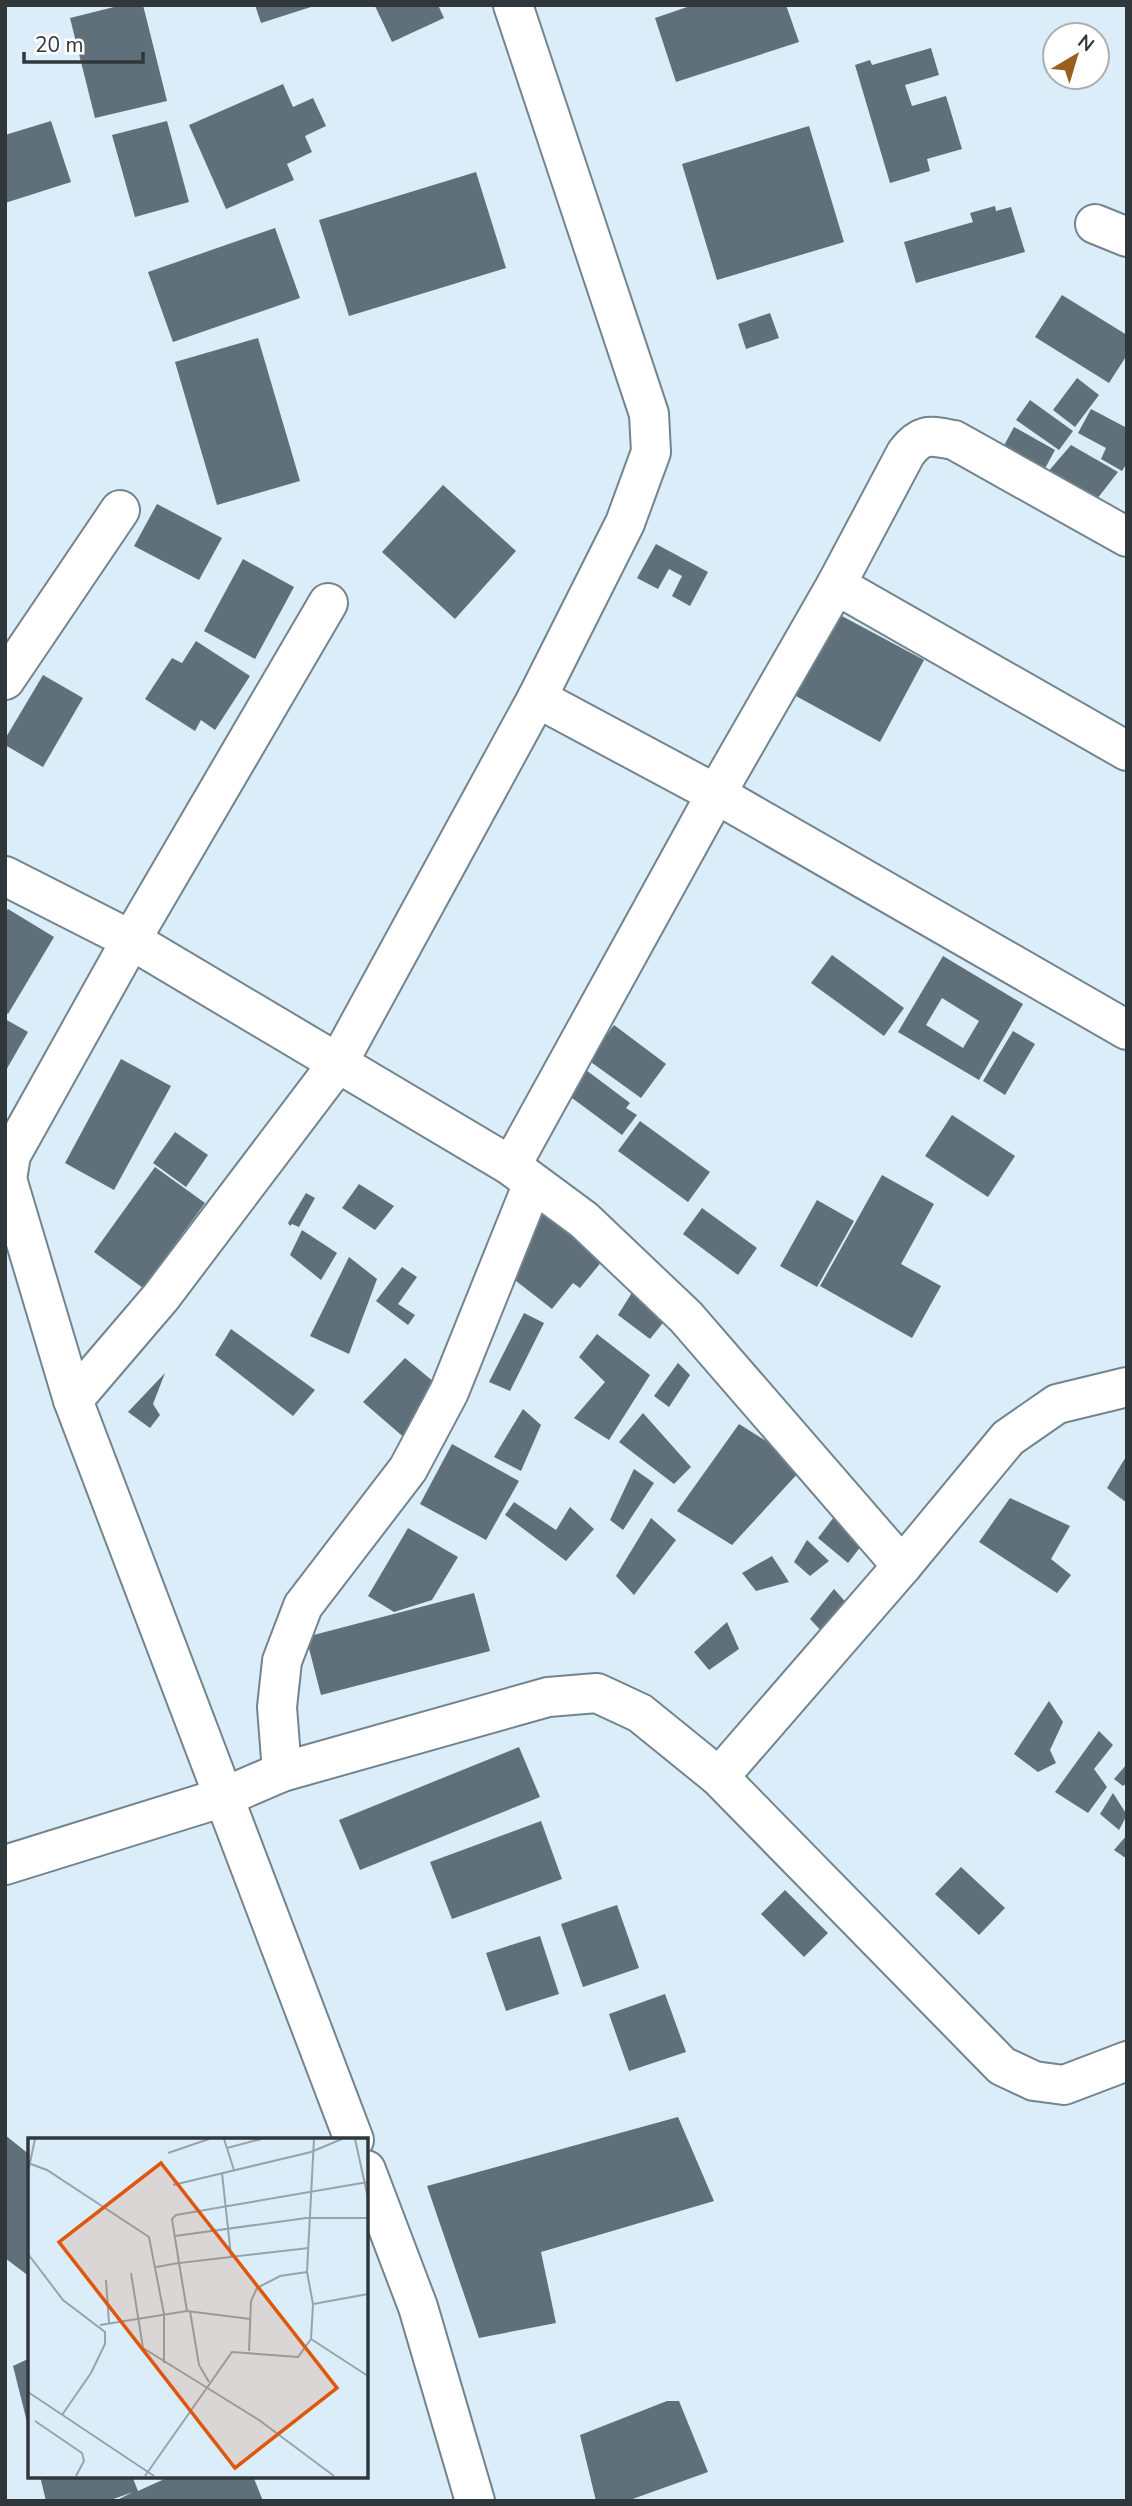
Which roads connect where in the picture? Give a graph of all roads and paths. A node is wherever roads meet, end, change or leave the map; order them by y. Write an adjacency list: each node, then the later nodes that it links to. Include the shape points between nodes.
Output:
1 (513, 5): 7 (street, via 649,414 651,452 625,523)
2 (120, 510): 6 (street)
3 (1127, 537): 4 (street, via 954,440 930,436 915,441 906,453)
4 (836, 585): 8 (street); 9 (street)
5 (328, 603): 11 (street)
6 (5, 680)
7 (537, 698): 9 (street); 13 (street)
8 (1127, 751)
9 (716, 794): 12 (street); 14 (street)
10 (5, 876): 11 (street)
11 (131, 940): 13 (street); 16 (street, via 11,1155 7,1179)
12 (1121, 1015)
13 (338, 1063): 14 (street); 16 (street, via 161,1297)
14 (522, 1174): 17 (street, via 584,1220 686,1317); 18 (street, via 449,1392 408,1469 303,1606 282,1661 277,1707)
15 (1127, 1387): 17 (street, via 1057,1404 1008,1438)
16 (74, 1400): 20 (street)
17 (902, 1566): 19 (street)
18 (282, 1772): 19 (street, via 548,1697 597,1693 640,1713); 20 (street)
19 (719, 1777): 22 (street, via 1002,2066 1034,2081 1064,2085)
20 (224, 1797): 21 (street); 23 (street)
21 (5, 1865)
22 (1127, 2060)
23 (353, 2138)
24 (368, 2175): 25 (street, via 418,2307)
25 (475, 2501)

